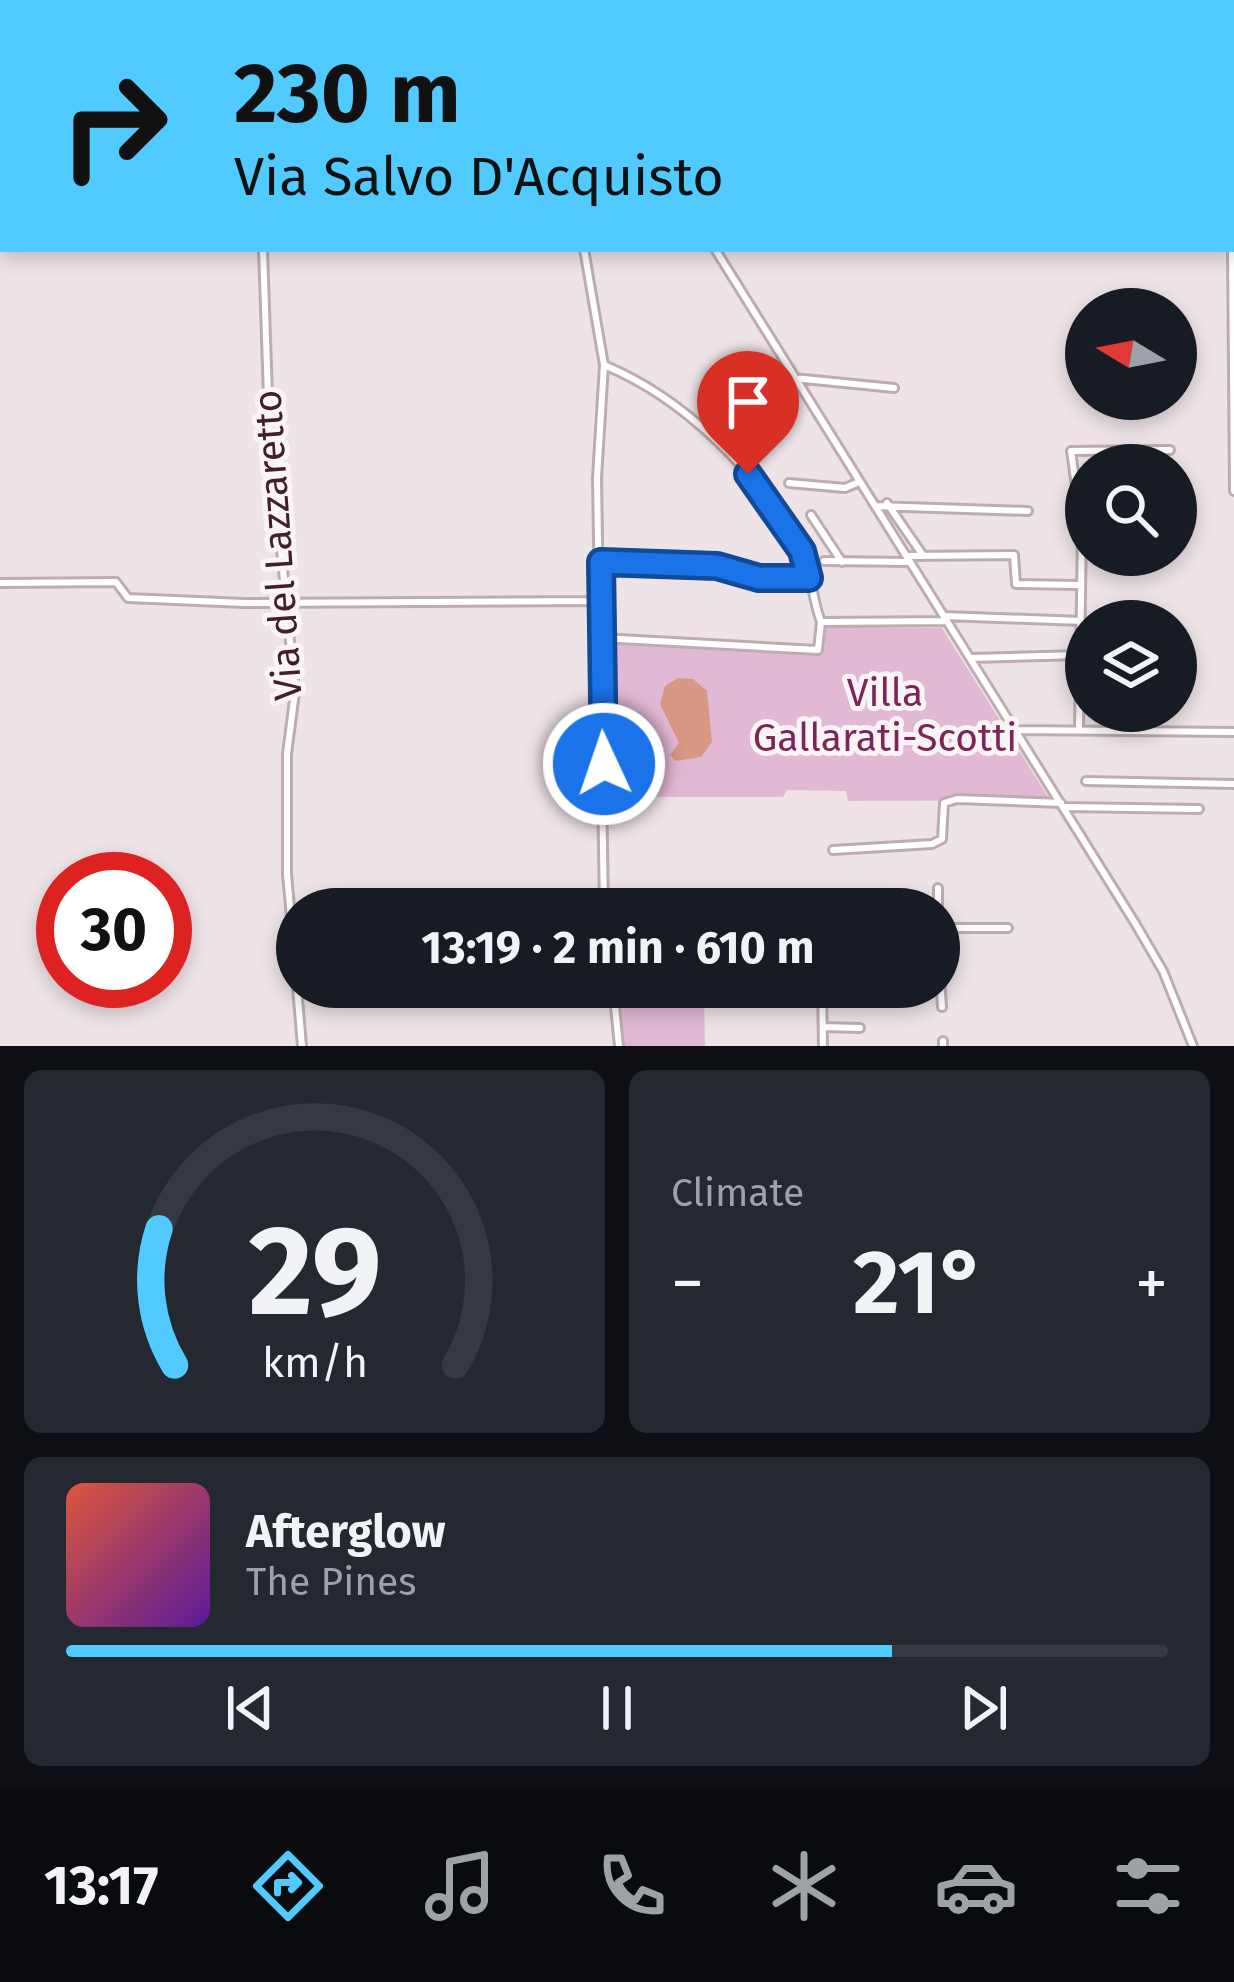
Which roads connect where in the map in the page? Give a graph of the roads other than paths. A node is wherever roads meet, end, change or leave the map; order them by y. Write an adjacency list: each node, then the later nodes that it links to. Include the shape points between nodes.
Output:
1 (263, 252): 26 (street, Via del Lazzaretto)
2 (585, 252): 5 (street)
3 (717, 252): 6 (street)
4 (1232, 252): 10 (street)
5 (604, 365): 18 (street); 21 (street, via 666,399 748,474 802,551)
6 (794, 378): 7 (street); 8 (street)
7 (894, 388)
8 (859, 482): 9 (street); 12 (street)
9 (789, 483)
10 (1234, 491)
11 (887, 503): 12 (street); 13 (street); 15 (street)
12 (874, 506): 16 (street)
13 (1028, 511)
14 (811, 515): 19 (street)
15 (922, 554): 16 (street); 23 (street, via 1014,555 1016,584)
16 (908, 559): 19 (street); 27 (street)
17 (824, 561): 19 (street)
18 (601, 562): 21 (street); 25 (street)
19 (842, 562)
20 (1081, 576): 23 (street)
21 (809, 578): 29 (street)
22 (0, 583): 26 (street, via 116,583 135,599)
23 (1081, 585): 24 (street)
24 (1081, 600)
25 (601, 601): 26 (street); 30 (street)
26 (284, 603): 42 (street, Via del Lazzaretto, via 295,692)
27 (946, 619): 28 (street); 29 (street); 32 (street)
28 (1065, 621)
29 (821, 622): 30 (street, via 818,650)
30 (601, 638): 43 (street)
31 (1065, 655): 32 (street)
32 (970, 658): 33 (street)
33 (1016, 730): 34 (street); 39 (street)
34 (1065, 730)
35 (1197, 732): 36 (street)
36 (1234, 732)
37 (1086, 781): 38 (street)
38 (1234, 784)
39 (1062, 805): 40 (street); 41 (street, via 958,799 944,803 942,839 932,844); 54 (street, via 1163,971)
40 (1199, 808)
41 (832, 850)
42 (288, 888)
43 (604, 888)
44 (960, 928): 45 (street)
45 (1008, 928)
46 (299, 1008): 51 (street, Via del Lazzaretto)
47 (615, 1008): 52 (street)
48 (822, 1008): 49 (street)
49 (823, 1024): 50 (street); 53 (street)
50 (860, 1028)
51 (302, 1046)
52 (619, 1046)
53 (823, 1046)
54 (1193, 1046)

